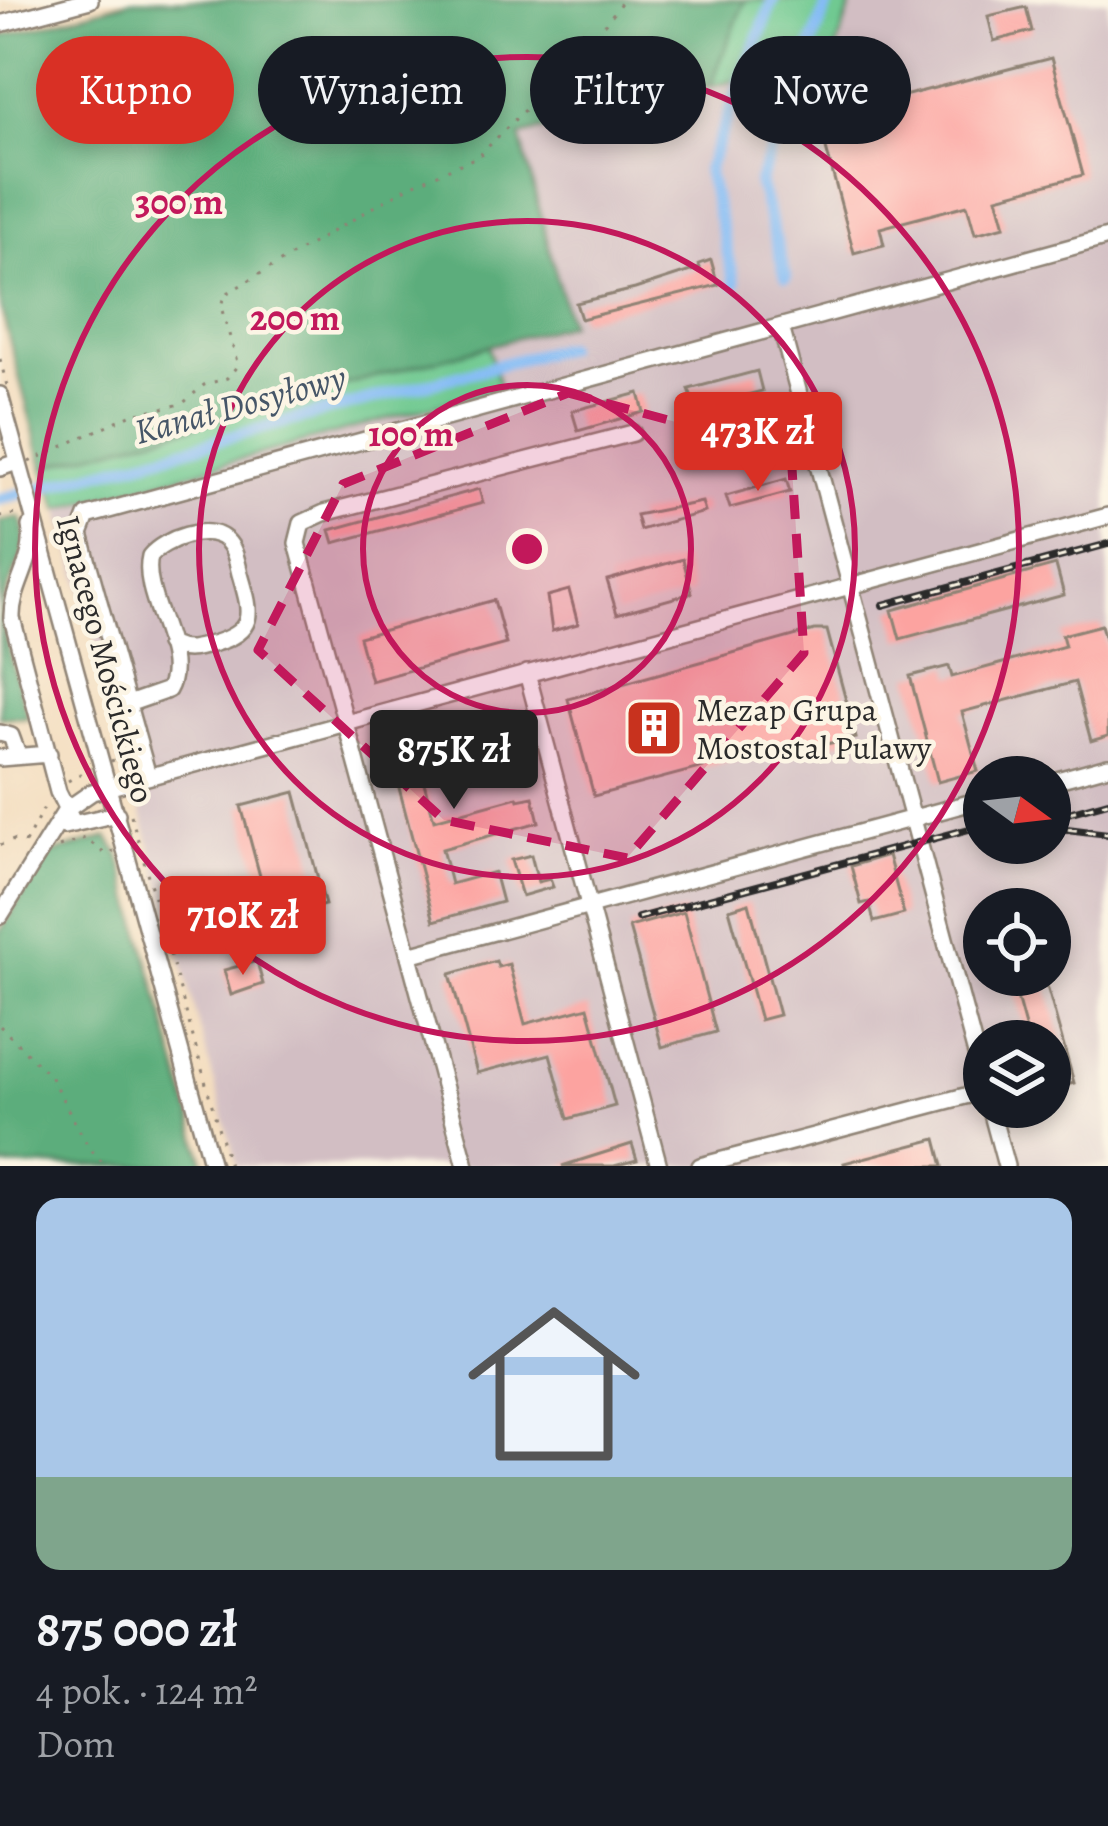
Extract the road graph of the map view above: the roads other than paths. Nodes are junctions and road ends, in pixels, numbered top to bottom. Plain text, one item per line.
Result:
1 (90, 0) edge
2 (0, 24) edge
3 (1108, 237) edge
4 (781, 327) junction
5 (0, 395) edge
6 (633, 433) dead end
7 (15, 465) edge
8 (29, 509) junction
9 (1108, 516) edge
10 (24, 571) junction
11 (51, 576) junction
12 (850, 586) junction
13 (168, 644) junction
14 (527, 673) junction
15 (128, 704) junction
16 (346, 722) junction
17 (0, 733) edge
18 (49, 754) junction
19 (9, 757) edge
20 (1108, 766) edge
21 (148, 776) junction
22 (1071, 776) edge
23 (108, 787) junction
24 (963, 805) edge
25 (123, 813) junction
26 (70, 817) junction
27 (913, 818) junction
28 (590, 907) junction
29 (0, 916) edge
30 (409, 955) junction
31 (966, 1020) edge
32 (963, 1094) edge
33 (996, 1128) edge
34 (212, 1166) edge
35 (466, 1166) edge
36 (658, 1166) edge
37 (700, 1166) edge
38 (1006, 1166) edge

1 - 2 street
3 - 4 street
4 - 12 street
4 - 15 street
5 - 7 street, Ignacego Mościckiego
6 - 16 street
7 - 8 street, Ignacego Mościckiego
8 - 10 street, Ignacego Mościckiego
8 - 11 street, Ignacego Mościckiego
9 - 12 street
10 - 11 street
10 - 18 street, Ignacego Mościckiego
11 - 23 street, Ignacego Mościckiego
12 - 14 street
12 - 27 street
13 - 13 street
13 - 15 street
14 - 16 street
14 - 28 street
15 - 21 street
16 - 21 street
16 - 30 street
17 - 19 street
18 - 19 street
18 - 26 street, Ignacego Mościckiego
20 - 22 street
21 - 23 street
23 - 25 street, Ignacego Mościckiego
23 - 26 street
24 - 27 street
25 - 26 street
25 - 34 street, Ignacego Mościckiego
26 - 29 street
27 - 28 street
27 - 31 street
28 - 30 street
28 - 36 street
30 - 35 street
32 - 37 street
33 - 38 street

